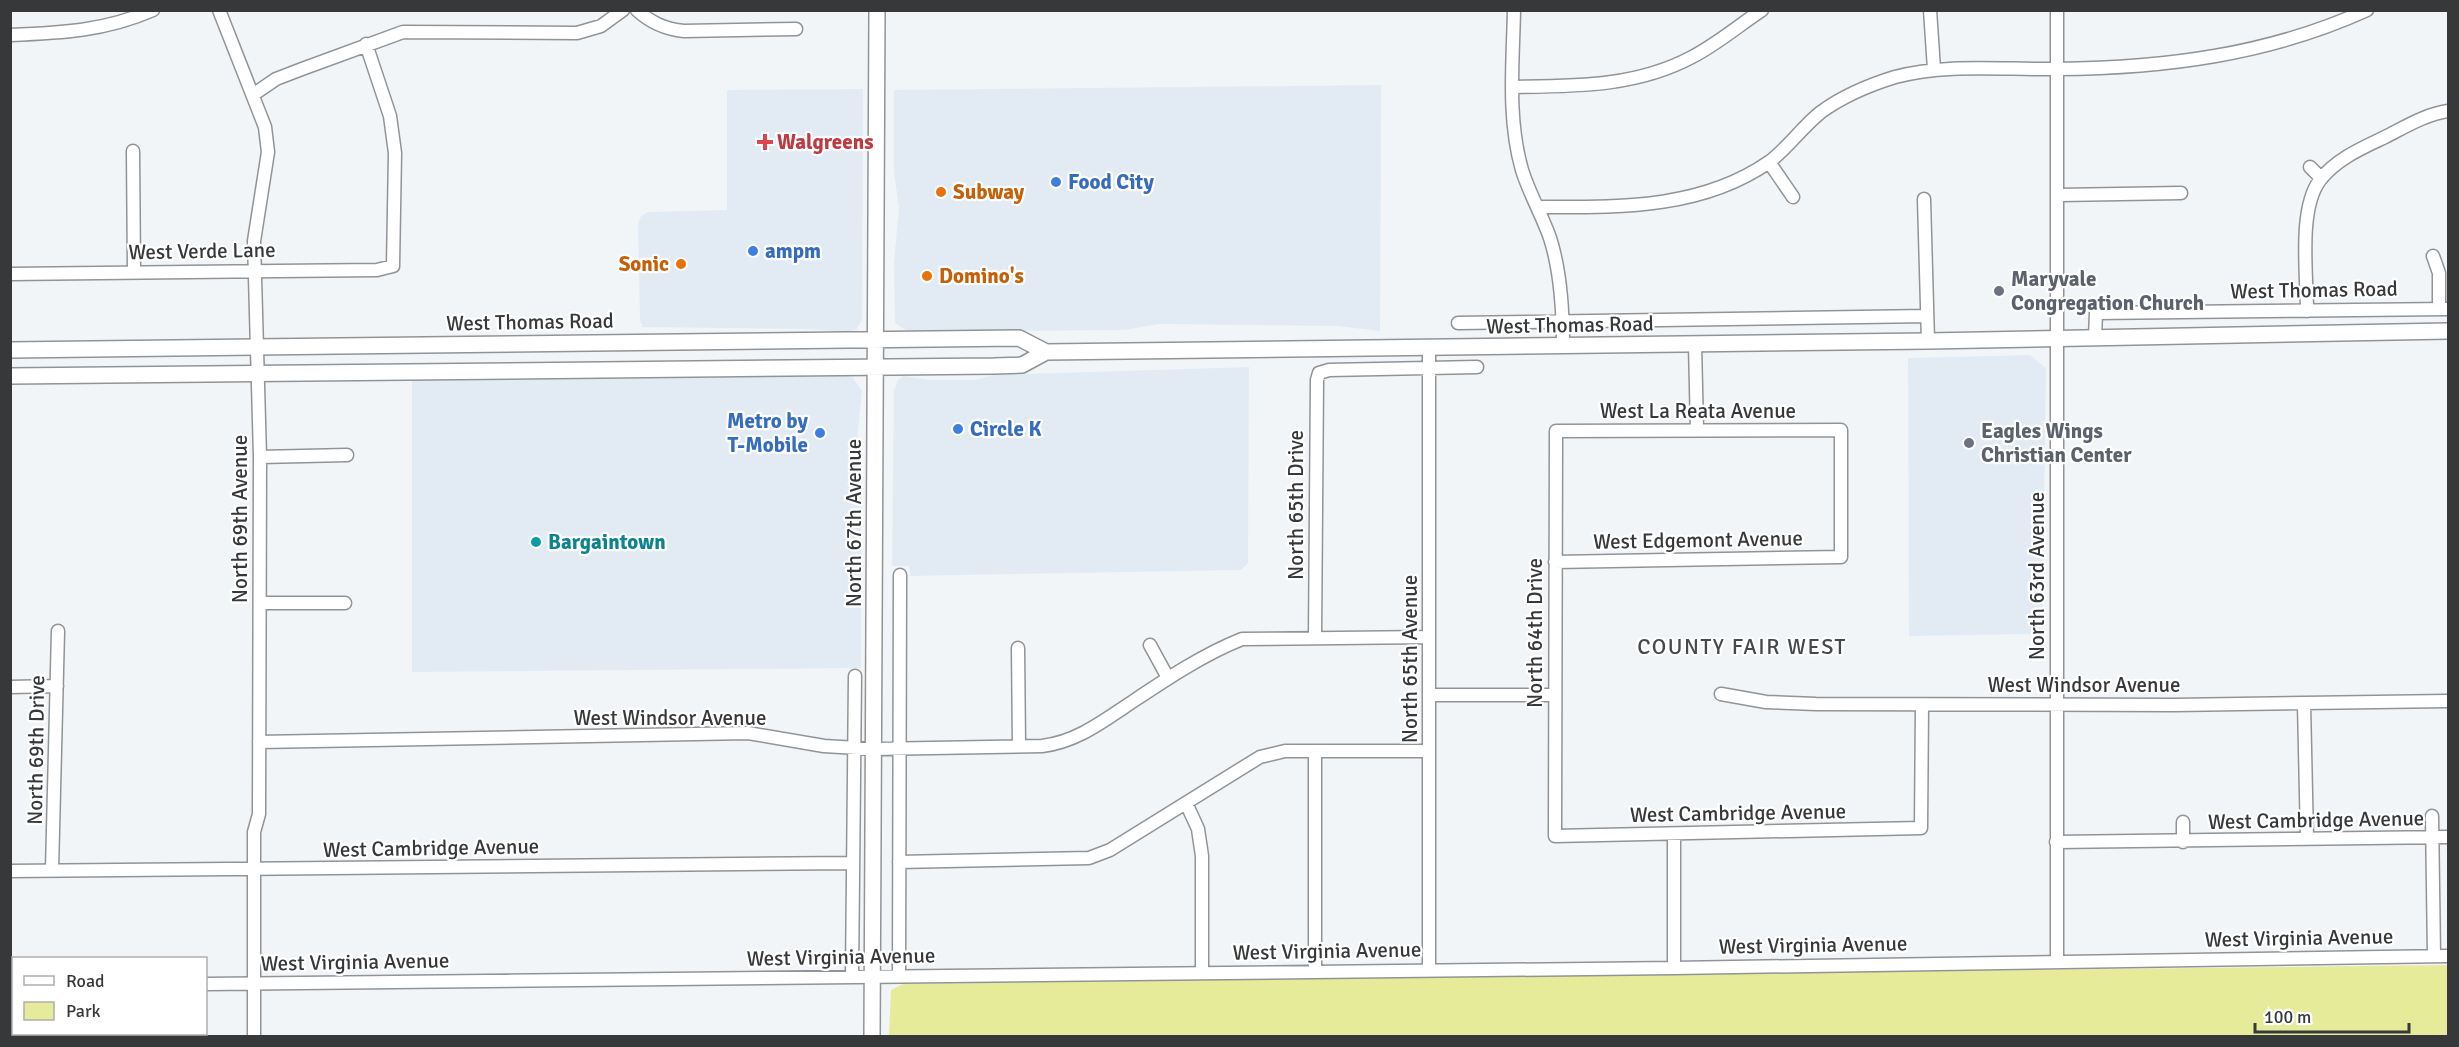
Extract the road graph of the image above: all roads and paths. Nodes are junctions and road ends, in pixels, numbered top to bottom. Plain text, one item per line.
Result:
1 (153, 10) edge
2 (219, 10) edge
3 (624, 10) edge
4 (637, 10) edge
5 (877, 10) edge
6 (1514, 10) edge
7 (1762, 10) edge
8 (1930, 10) edge
9 (2057, 10) edge
10 (2367, 10) edge
11 (796, 29) dead end
12 (10, 34) edge
13 (366, 44) junction
14 (1934, 69) junction
15 (2057, 69) junction
16 (1512, 87) junction
17 (254, 94) junction
18 (2448, 111) edge
19 (133, 151) dead end
20 (1769, 162) junction
21 (2310, 167) dead end
22 (2321, 178) junction
23 (2181, 193) dead end
24 (2059, 195) junction
25 (1793, 197) dead end
26 (1924, 199) dead end
27 (1537, 207) junction
28 (2433, 256) dead end
29 (255, 270) junction
30 (134, 271) junction
31 (10, 274) edge
32 (2444, 309) edge
33 (2307, 311) junction
34 (1927, 316) junction
35 (1563, 321) junction
36 (1458, 323) dead end
37 (2448, 331) edge
38 (2095, 338) junction
39 (2057, 339) junction
40 (876, 341) junction
41 (1928, 341) junction
42 (1695, 345) junction
43 (1563, 346) junction
44 (256, 347) junction
45 (180, 348) junction
46 (1429, 349) junction
47 (10, 350) edge
48 (1046, 352) junction
49 (1477, 367) dead end
50 (876, 368) junction
51 (1429, 368) junction
52 (1319, 373) joint
53 (180, 374) junction
54 (257, 374) junction
55 (10, 376) edge
56 (1556, 431) joint
57 (1696, 431) junction
58 (347, 455) dead end
59 (260, 457) junction
60 (1841, 557) joint
61 (1555, 562) junction
62 (900, 575) dead end
63 (260, 603) junction
64 (345, 603) dead end
65 (58, 631) dead end
66 (1315, 637) junction
67 (1429, 637) junction
68 (1150, 645) dead end
69 (1018, 648) dead end
70 (855, 676) dead end
71 (1168, 678) junction
72 (57, 686) junction
73 (10, 687) edge
74 (1721, 694) dead end
75 (1429, 695) junction
76 (1553, 695) junction
77 (2448, 701) edge
78 (2304, 704) junction
79 (1922, 705) junction
80 (2056, 705) junction
81 (259, 742) junction
82 (854, 747) junction
83 (1019, 747) junction
84 (900, 748) junction
85 (874, 749) junction
86 (1315, 751) junction
87 (1429, 751) junction
88 (1186, 805) junction
89 (2432, 816) dead end
90 (2183, 822) dead end
91 (1674, 834) junction
92 (1555, 836) joint
93 (2432, 837) junction
94 (2448, 837) edge
95 (2307, 839) junction
96 (2056, 842) junction
97 (2183, 842) junction
98 (899, 862) junction
99 (853, 863) junction
100 (255, 869) junction
101 (52, 870) junction
102 (10, 871) edge
103 (2434, 956) junction
104 (2448, 956) edge
105 (2057, 961) junction
106 (1674, 968) junction
107 (1429, 969) junction
108 (1315, 970) junction
109 (1202, 972) junction
110 (852, 976) junction
111 (873, 976) junction
112 (899, 976) junction
113 (253, 983) junction
114 (207, 984) edge
115 (254, 1036) edge
116 (872, 1036) edge

1 - 12 street
2 - 17 street, North 69th Avenue
3 - 13 street
4 - 11 street
5 - 40 main road, North 67th Avenue
6 - 16 street
7 - 16 street
8 - 14 street
9 - 15 street, North 63rd Avenue
10 - 15 street
13 - 17 street
13 - 29 street, West Verde Lane
14 - 15 street
14 - 20 street
15 - 24 street, North 63rd Avenue
16 - 27 street
17 - 29 street, North 69th Avenue
18 - 22 street
19 - 30 street
20 - 25 street
20 - 27 street
21 - 22 street
22 - 33 street
23 - 24 street
24 - 39 street, North 63rd Avenue
26 - 34 street
27 - 35 street
28 - 32 street
29 - 30 street, West Verde Lane
29 - 44 street, North 69th Avenue
30 - 31 street, West Verde Lane
32 - 33 street, West Thomas Road
33 - 38 street, West Thomas Road
34 - 35 street, West Thomas Road
34 - 41 street
35 - 36 street, West Thomas Road
35 - 43 street
37 - 38 main road, West Thomas Road
38 - 39 main road, West Thomas Road
39 - 41 main road, West Thomas Road
39 - 80 street, North 63rd Avenue
40 - 44 main road, West Thomas Road
40 - 48 main road, West Thomas Road
40 - 50 main road, North 67th Avenue
41 - 42 main road, West Thomas Road
42 - 43 main road, West Thomas Road
42 - 57 street
43 - 46 main road, West Thomas Road
44 - 45 main road, West Thomas Road
44 - 54 street, North 69th Avenue
45 - 47 main road, West Thomas Road
45 - 53 main road
46 - 48 main road, West Thomas Road
46 - 51 street, North 65th Avenue
48 - 50 main road, West Thomas Road
49 - 51 street, West Thomas Road
50 - 54 main road, West Thomas Road
50 - 85 main road, North 67th Avenue
51 - 52 street, West Thomas Road
51 - 67 street, North 65th Avenue
52 - 66 street, North 65th Drive
53 - 54 main road, West Thomas Road
53 - 55 main road, West Thomas Road
54 - 59 street, North 69th Avenue
56 - 57 street, West La Reata Avenue
56 - 61 street, North 64th Drive
57 - 60 street, West La Reata Avenue
58 - 59 street
59 - 63 street, North 69th Avenue
60 - 61 street, West Edgemont Avenue
61 - 76 street, North 64th Drive
62 - 84 street
63 - 64 street
63 - 81 street, North 69th Avenue
65 - 72 street, North 69th Drive
66 - 67 street, West Windsor Avenue
66 - 71 street, West Windsor Avenue
67 - 75 street, North 65th Avenue
68 - 71 street
69 - 83 street
70 - 82 street
71 - 83 street, West Windsor Avenue
72 - 73 street
72 - 101 street, North 69th Drive
74 - 79 street, West Windsor Avenue
75 - 76 street
75 - 87 street, North 65th Avenue
76 - 92 street, North 64th Drive
77 - 78 street, West Windsor Avenue
78 - 80 street, West Windsor Avenue
78 - 95 street
79 - 80 street, West Windsor Avenue
79 - 91 street, West Cambridge Avenue
80 - 96 street, North 63rd Avenue
81 - 82 street, West Windsor Avenue
81 - 100 street, North 69th Avenue
82 - 85 street, West Windsor Avenue
82 - 99 street
83 - 84 street, West Windsor Avenue
84 - 85 street, West Windsor Avenue
84 - 98 street
85 - 111 main road, North 67th Avenue
86 - 87 street
86 - 88 street
86 - 108 street
87 - 107 street, North 65th Avenue
88 - 98 street
88 - 109 street
89 - 93 street
90 - 97 street, West Cambridge Avenue
91 - 92 street, West Cambridge Avenue
91 - 106 street
93 - 94 street, West Cambridge Avenue
93 - 95 street, West Cambridge Avenue
93 - 103 street
95 - 97 street, West Cambridge Avenue
96 - 97 street, West Cambridge Avenue
96 - 105 street, North 63rd Avenue
98 - 112 street
99 - 100 street, West Cambridge Avenue
99 - 110 street
100 - 101 street, West Cambridge Avenue
100 - 113 street, North 69th Avenue
101 - 102 street, West Cambridge Avenue
103 - 104 street, West Virginia Avenue
103 - 105 street, West Virginia Avenue
105 - 106 street, West Virginia Avenue
106 - 107 street, West Virginia Avenue
107 - 108 street, West Virginia Avenue
108 - 109 street, West Virginia Avenue
109 - 112 street, West Virginia Avenue
110 - 111 street, West Virginia Avenue
110 - 113 street, West Virginia Avenue
111 - 112 street, West Virginia Avenue
111 - 116 main road, North 67th Avenue
113 - 114 street, West Virginia Avenue
113 - 115 street, North 69th Avenue

